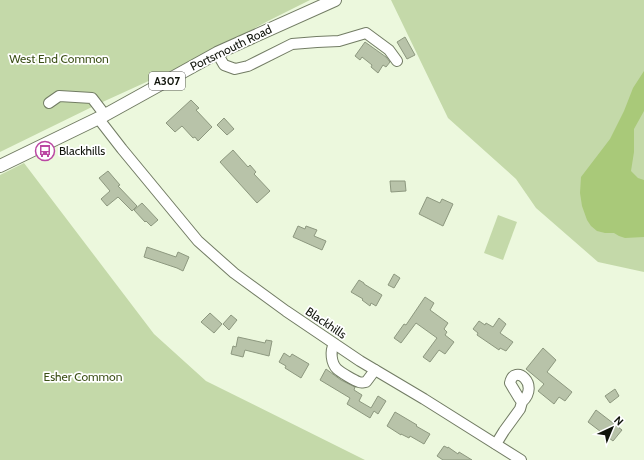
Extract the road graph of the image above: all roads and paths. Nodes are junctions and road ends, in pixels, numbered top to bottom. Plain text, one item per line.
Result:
1 (335, 0) edge
2 (217, 53) junction
3 (397, 61) dead end
4 (50, 103) dead end
5 (102, 116) junction
6 (0, 166) edge
7 (334, 344) junction
8 (375, 370) junction
9 (522, 402) dead end
10 (496, 444) junction
11 (521, 460) edge

1 - 2 main road, Portsmouth Road / A307
2 - 3 street
2 - 5 main road, Portsmouth Road / A307
4 - 5 street, Blackhills
5 - 6 main road, Portsmouth Road / A307
5 - 7 street, Blackhills
7 - 8 street, Blackhills
7 - 8 street
8 - 10 street, Blackhills
9 - 10 street
10 - 11 street, Blackhills

